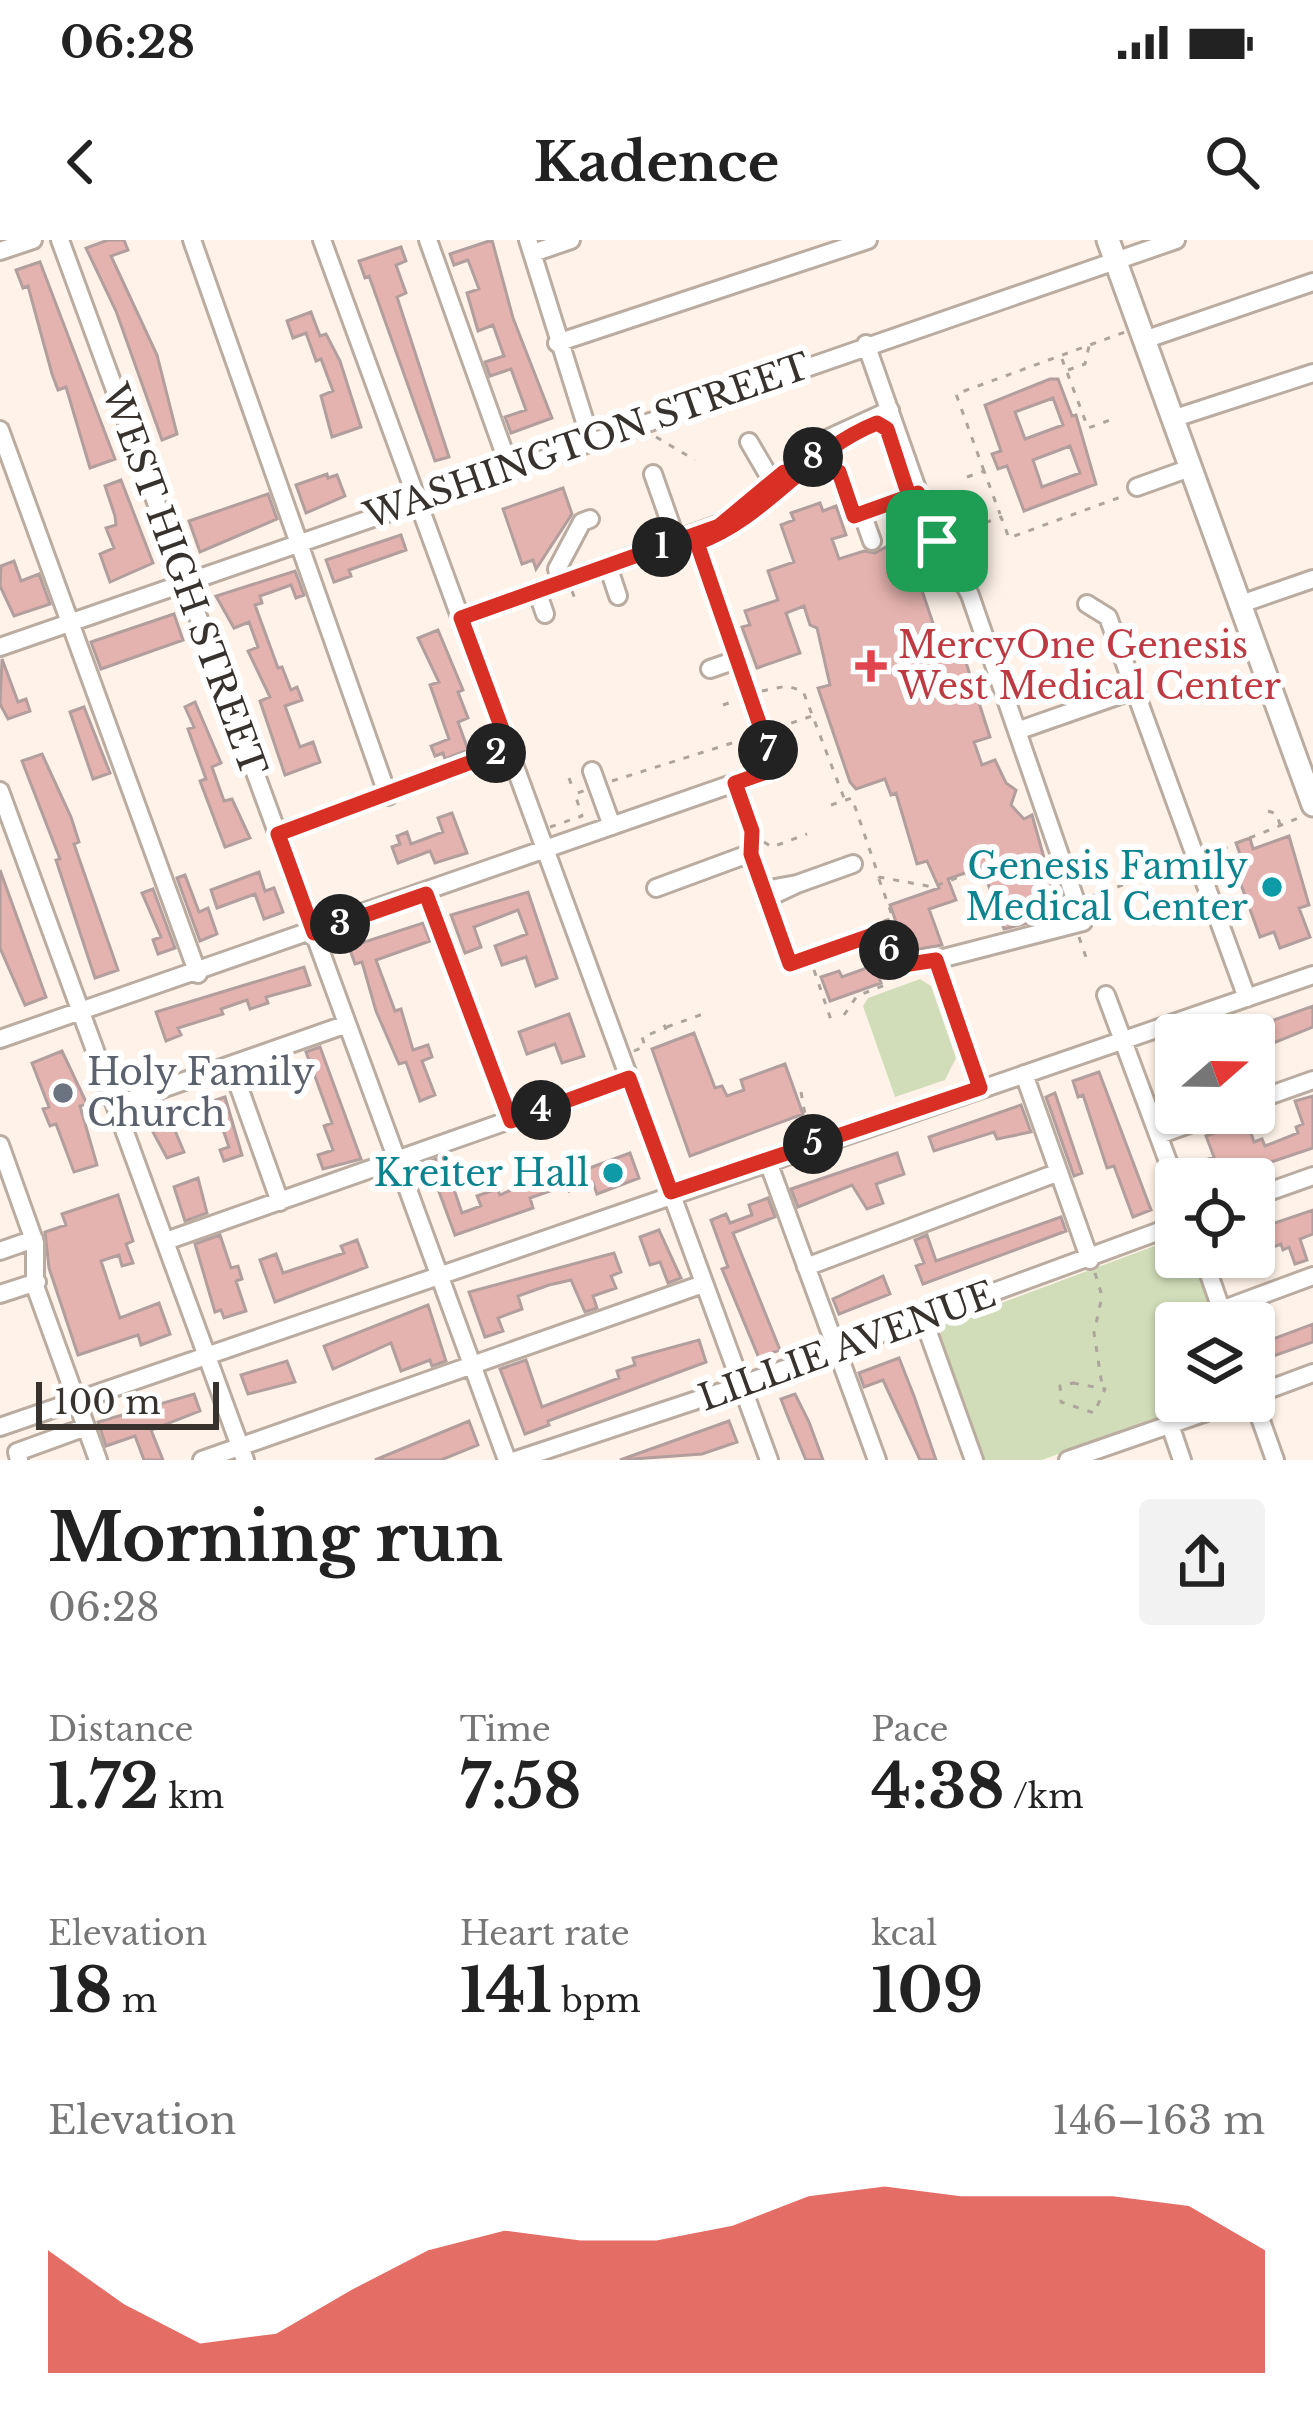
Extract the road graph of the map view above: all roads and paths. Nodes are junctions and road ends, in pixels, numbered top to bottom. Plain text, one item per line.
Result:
1 (33, 240) edge
2 (60, 240) edge
3 (192, 240) edge
4 (322, 240) edge
5 (428, 240) edge
6 (571, 240) edge
7 (868, 240) edge
8 (1176, 240) edge
9 (530, 247) edge
10 (1111, 250) edge
11 (0, 251) edge
12 (1313, 282) edge
13 (1135, 336) junction
14 (556, 344) junction
15 (866, 344) junction
16 (1090, 344) junction
17 (1061, 355) junction
18 (1066, 371) junction
19 (1313, 373) edge
20 (890, 410) junction
21 (1113, 418) dead end
22 (1172, 419) junction
23 (0, 430) edge
24 (650, 434) dead end
25 (591, 441) junction
26 (749, 442) dead end
27 (695, 460) dead end
28 (801, 468) dead end
29 (1190, 468) junction
30 (510, 469) junction
31 (984, 471) junction
32 (653, 474) dead end
33 (967, 477) dead end
34 (773, 483) junction
35 (1138, 489) joint
36 (918, 493) junction
37 (417, 501) junction
38 (862, 513) junction
39 (1001, 517) junction
40 (590, 519) dead end
41 (964, 530) dead end
42 (686, 539) junction
43 (299, 541) junction
44 (872, 541) dead end
45 (608, 566) junction
46 (558, 576) junction
47 (1313, 579) edge
48 (185, 581) junction
49 (537, 591) junction
50 (618, 596) dead end
51 (577, 604) dead end
52 (1087, 604) dead end
53 (1238, 605) junction
54 (545, 614) dead end
55 (461, 618) junction
56 (71, 622) junction
57 (0, 647) edge
58 (736, 660) junction
59 (710, 670) dead end
60 (1134, 690) junction
61 (748, 695) junction
62 (723, 705) dead end
63 (815, 715) junction
64 (1017, 731) junction
65 (763, 734) junction
66 (509, 748) junction
67 (569, 778) dead end
68 (595, 778) junction
69 (735, 783) junction
70 (0, 790) edge
71 (575, 794) junction
72 (388, 796) junction
73 (845, 800) junction
74 (831, 805) dead end
75 (1308, 811) edge
76 (1268, 812) dead end
77 (1280, 825) junction
78 (612, 826) junction
79 (549, 827) dead end
80 (278, 834) junction
81 (546, 849) junction
82 (751, 854) junction
83 (1196, 860) junction
84 (853, 864) dead end
85 (974, 886) dead end
86 (656, 888) dead end
87 (426, 894) junction
88 (766, 894) junction
89 (1076, 902) junction
90 (883, 922) dead end
91 (1075, 925) junction
92 (314, 933) junction
93 (893, 956) junction
94 (936, 960) junction
95 (1088, 962) dead end
96 (197, 974) junction
97 (1313, 975) edge
98 (1106, 995) dead end
99 (1247, 998) junction
100 (82, 1013) junction
101 (703, 1014) dead end
102 (844, 1015) dead end
103 (658, 1018) dead end
104 (347, 1024) junction
105 (666, 1028) junction
106 (0, 1039) edge
107 (1126, 1040) junction
108 (632, 1051) dead end
109 (231, 1065) junction
110 (1024, 1073) junction
111 (629, 1078) junction
112 (1313, 1080) edge
113 (980, 1088) junction
114 (801, 1092) dead end
115 (1275, 1094) edge
116 (116, 1105) junction
117 (511, 1121) junction
118 (809, 1132) dead end
119 (1159, 1135) joint
120 (0, 1145) edge
121 (1167, 1158) edge
122 (767, 1159) junction
123 (397, 1161) junction
124 (4, 1167) edge
125 (1059, 1172) junction
126 (1313, 1176) edge
127 (1275, 1190) edge
128 (671, 1192) junction
129 (280, 1202) junction
130 (1155, 1234) edge
131 (34, 1239) junction
132 (166, 1241) junction
133 (1, 1248) edge
134 (1090, 1260) junction
135 (806, 1268) junction
136 (439, 1275) junction
137 (1313, 1276) edge
138 (37, 1282) junction
139 (703, 1284) junction
140 (0, 1294) edge
141 (1255, 1302) edge
142 (923, 1318) junction
143 (836, 1350) junction
144 (207, 1355) junction
145 (473, 1367) junction
146 (1313, 1373) edge
147 (740, 1384) junction
148 (1102, 1385) junction
149 (1275, 1389) edge
150 (76, 1400) junction
151 (1178, 1422) edge
152 (1262, 1422) edge
153 (1170, 1425) junction
154 (0, 1426) edge
155 (86, 1427) junction
156 (243, 1453) edge
157 (20, 1460) edge
158 (98, 1460) edge
159 (202, 1460) edge
160 (512, 1460) edge
161 (769, 1460) edge
162 (877, 1460) edge
163 (974, 1460) edge
164 (1068, 1460) edge
165 (1182, 1460) edge
166 (1275, 1460) edge

1 - 11 street
2 - 48 street, WEST HIGH STREET
3 - 43 street
4 - 37 street
5 - 30 street
6 - 9 street
7 - 14 street
8 - 10 street, WASHINGTON STREET
9 - 14 street
10 - 13 main road
10 - 15 street, WASHINGTON STREET
12 - 13 street
13 - 16 path
13 - 22 main road
14 - 25 street
15 - 20 street
15 - 25 street, WASHINGTON STREET
16 - 17 path
16 - 18 path
17 - 18 path
17 - 31 path
18 - 21 path
19 - 22 street
20 - 34 street
20 - 36 street
22 - 29 main road
23 - 56 street
24 - 27 path
25 - 30 street, WASHINGTON STREET
26 - 34 street
28 - 38 path
29 - 35 street
29 - 53 main road
30 - 37 street, WASHINGTON STREET
31 - 33 path
31 - 39 path
32 - 42 street
34 - 42 street
35 - 39 path
36 - 38 street
36 - 64 street
37 - 43 street, WASHINGTON STREET
37 - 55 street
38 - 44 street
39 - 41 path
40 - 46 street
42 - 45 street
42 - 58 street
43 - 48 street, WASHINGTON STREET
43 - 72 street
45 - 46 street
45 - 50 street
46 - 49 street
46 - 51 path
47 - 53 street
48 - 56 street, WASHINGTON STREET
48 - 80 street, WEST HIGH STREET
49 - 54 street
49 - 55 street
52 - 60 street
53 - 75 main road
55 - 66 street
56 - 57 street, WASHINGTON STREET
56 - 96 street
58 - 59 street
58 - 61 street
60 - 64 street
60 - 83 street
61 - 62 path
61 - 63 path
61 - 65 street
63 - 65 path
63 - 73 path
64 - 89 street
65 - 68 path
65 - 69 street
66 - 72 street
66 - 81 street
67 - 71 path
68 - 71 path
68 - 78 street
69 - 78 street
69 - 82 street
70 - 100 street
71 - 79 path
72 - 80 street
73 - 74 path
73 - 85 path
75 - 77 path
76 - 77 path
77 - 83 path
78 - 81 street
80 - 92 street, WEST HIGH STREET
81 - 87 street
81 - 111 street
82 - 86 street
82 - 88 street
83 - 89 path
83 - 99 street
84 - 88 street
87 - 92 street
87 - 117 street
88 - 93 street
89 - 91 street
90 - 93 path
91 - 94 street
91 - 95 path
92 - 96 street
92 - 104 street, WEST HIGH STREET
93 - 94 street
93 - 102 path
94 - 113 street
96 - 100 street
97 - 99 street
98 - 107 street
99 - 107 street
100 - 106 street
100 - 116 street
101 - 105 path
103 - 105 path
104 - 109 street
104 - 123 street, WEST HIGH STREET
105 - 108 path
107 - 110 street
107 - 119 street
109 - 116 street
109 - 129 street
110 - 113 street
110 - 125 street
111 - 117 street
111 - 128 street
112 - 115 street
113 - 122 street
114 - 118 path
116 - 132 street
117 - 123 street
119 - 121 street
120 - 124 street
122 - 128 street
122 - 135 street
123 - 129 street
123 - 136 street, WEST HIGH STREET
124 - 131 street
125 - 134 street
125 - 135 street
126 - 127 street
128 - 136 street
128 - 139 street
129 - 132 street
130 - 134 street, LILLIE AVENUE
131 - 133 street
131 - 138 street
132 - 144 street
134 - 142 street, LILLIE AVENUE
134 - 148 path
135 - 143 street
136 - 144 street
136 - 145 street, WEST HIGH STREET
137 - 141 street
138 - 140 street
138 - 150 street
139 - 145 street
139 - 147 street
142 - 143 street, LILLIE AVENUE
142 - 163 street
143 - 147 street, LILLIE AVENUE
143 - 162 street
144 - 150 street
144 - 156 street
145 - 156 street
145 - 160 street, WEST HIGH STREET
146 - 149 street
147 - 160 street, LILLIE AVENUE
147 - 161 street
148 - 148 path
150 - 154 street
150 - 155 street
151 - 153 street
152 - 166 street
153 - 164 street
153 - 165 street
155 - 157 street
155 - 158 street
156 - 159 street

